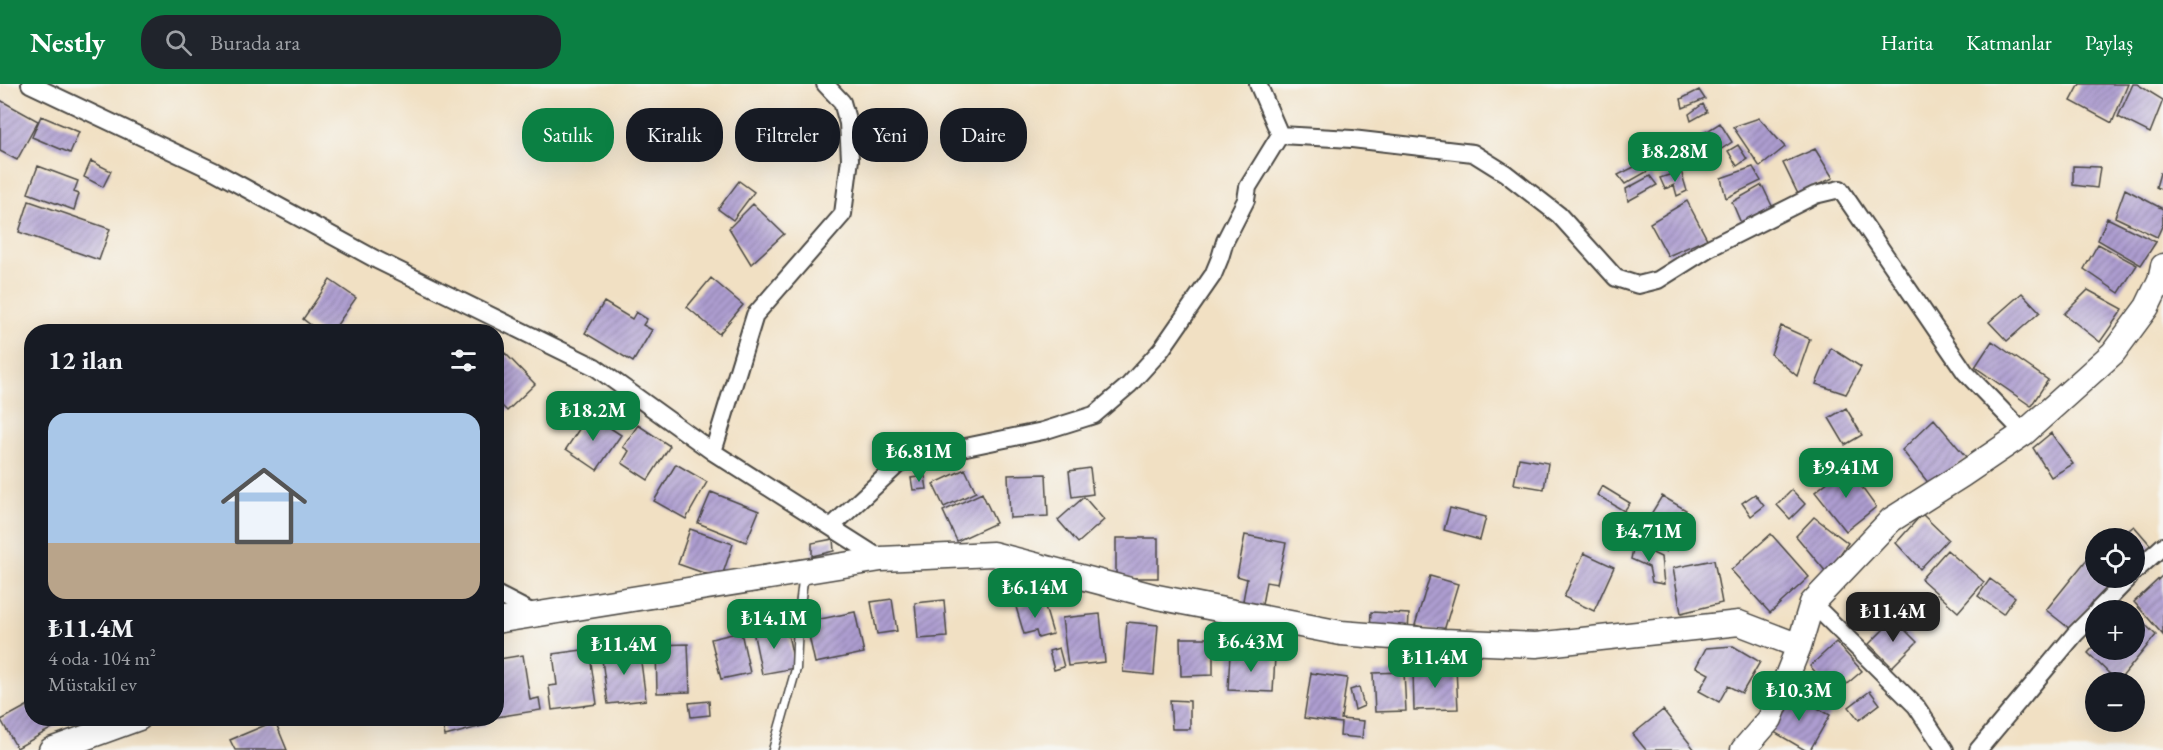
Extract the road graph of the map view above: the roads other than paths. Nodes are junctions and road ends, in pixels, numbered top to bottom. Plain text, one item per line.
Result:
1 (30, 84) edge
2 (825, 84) edge
3 (1258, 84) edge
4 (1280, 135) junction
5 (2162, 276) edge
6 (2024, 433) junction
7 (713, 452) junction
8 (831, 527) junction
9 (2163, 546) edge
10 (881, 560) junction
11 (2145, 562) edge
12 (804, 572) junction
13 (2120, 588) edge
14 (504, 598) edge
15 (2108, 600) edge
16 (1812, 603) junction
17 (533, 614) junction
18 (504, 619) edge
19 (2085, 624) edge
20 (1799, 646) junction
21 (117, 726) edge
22 (51, 750) edge
23 (773, 750) edge
24 (1743, 750) edge
25 (1945, 750) edge
26 (1978, 750) edge

1 - 7 street
2 - 7 street
3 - 4 street
4 - 6 street
4 - 8 street
5 - 6 street
6 - 16 street
7 - 8 street
8 - 10 street
9 - 11 street
10 - 12 street
10 - 20 street
12 - 17 street
12 - 23 lane
13 - 15 street
14 - 17 street
16 - 20 street
16 - 25 street
17 - 18 street
19 - 26 street
20 - 24 street
21 - 22 street

